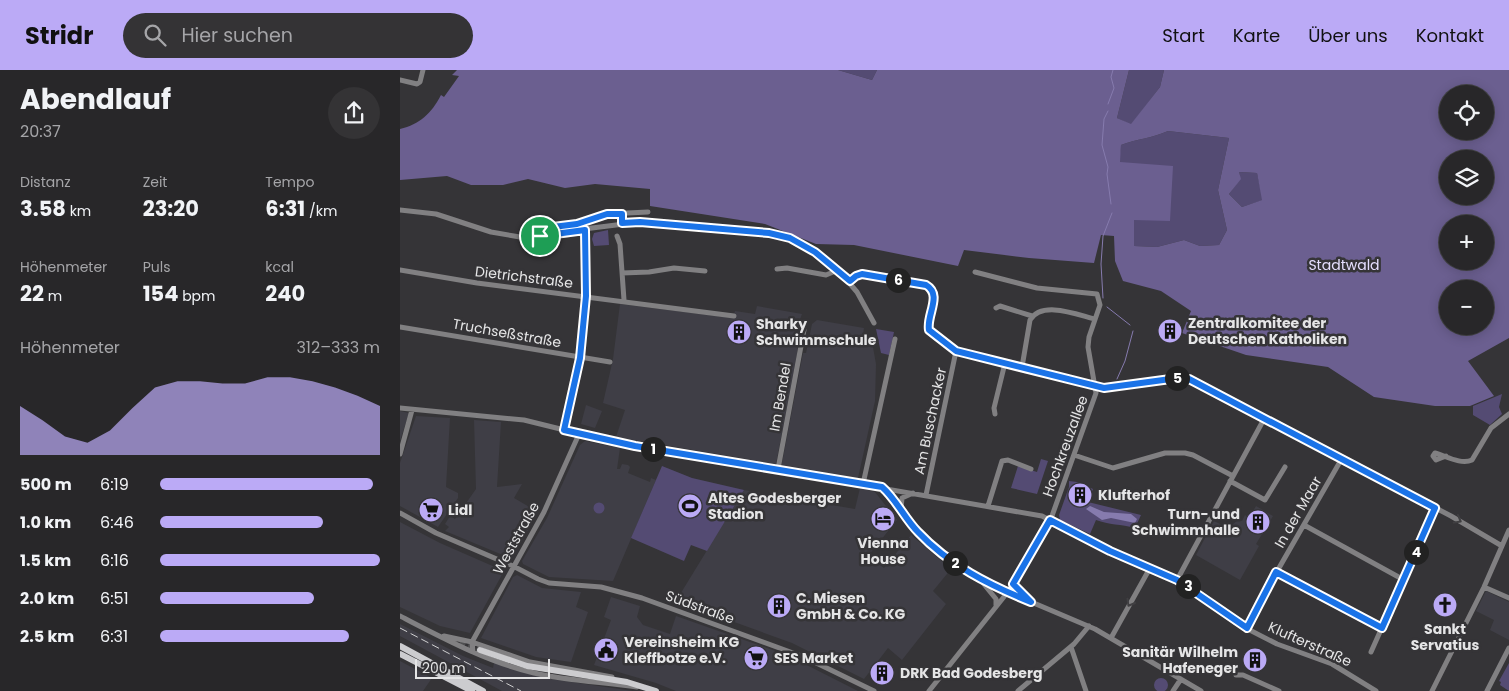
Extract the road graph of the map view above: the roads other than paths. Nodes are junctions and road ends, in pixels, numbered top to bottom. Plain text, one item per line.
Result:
1 (423, 70) edge
2 (400, 80) edge
3 (400, 210) edge
4 (648, 212) dead end
5 (622, 214) junction
6 (622, 223) junction
7 (585, 230) junction
8 (540, 236) junction
9 (617, 236) dead end
10 (400, 270) edge
11 (777, 270) dead end
12 (838, 270) junction
13 (705, 271) dead end
14 (975, 272) dead end
15 (622, 273) junction
16 (850, 281) junction
17 (586, 296) junction
18 (624, 300) junction
19 (996, 308) dead end
20 (734, 316) dead end
21 (1032, 316) junction
22 (1095, 319) junction
23 (874, 323) dead end
24 (400, 327) edge
25 (804, 330) dead end
26 (894, 340) dead end
27 (956, 351) junction
28 (580, 358) junction
29 (610, 362) dead end
30 (1005, 363) junction
31 (1022, 367) junction
32 (1096, 386) junction
33 (400, 408) edge
34 (412, 410) junction
35 (995, 414) dead end
36 (1509, 414) edge
37 (1264, 420) junction
38 (564, 430) junction
39 (579, 434) junction
40 (400, 454) edge
41 (1074, 455) junction
42 (1446, 456) dead end
43 (1341, 460) junction
44 (1285, 467) dead end
45 (778, 469) junction
46 (1031, 469) dead end
47 (1232, 479) junction
48 (863, 484) junction
49 (882, 487) junction
50 (916, 493) junction
51 (926, 495) junction
52 (988, 506) junction
53 (1435, 508) junction
54 (901, 512) junction
55 (400, 513) edge
56 (1050, 520) junction
57 (1304, 525) junction
58 (1509, 530) edge
59 (1502, 546) junction
60 (513, 566) junction
61 (1150, 568) junction
62 (1276, 572) junction
63 (1177, 580) junction
64 (1404, 580) junction
65 (982, 581) junction
66 (1013, 584) junction
67 (1484, 587) junction
68 (1007, 593) junction
69 (1509, 598) edge
70 (1031, 602) junction
71 (995, 608) junction
72 (400, 616) edge
73 (1089, 626) junction
74 (1247, 628) junction
75 (1382, 628) junction
76 (431, 632) junction
77 (1111, 638) junction
78 (451, 642) junction
79 (472, 642) junction
80 (400, 646) edge
81 (1071, 647) junction
82 (1509, 648) edge
83 (477, 651) junction
84 (1371, 652) dead end
85 (400, 654) edge
86 (1236, 675) dead end
87 (1181, 680) junction
88 (627, 682) junction
89 (459, 688) edge
90 (472, 691) edge
91 (483, 691) edge
92 (655, 691) edge
93 (874, 691) edge
94 (929, 691) edge
95 (1018, 691) edge
96 (1086, 691) edge
97 (1173, 691) edge
98 (1201, 691) edge
99 (1279, 691) edge
100 (1376, 691) edge
101 (1432, 691) edge
102 (1487, 691) edge

1 - 2 street
3 - 8 street
4 - 5 street
5 - 6 street
5 - 8 street
6 - 7 street
6 - 12 street
7 - 8 street
7 - 17 street
9 - 15 street
10 - 17 street, Dietrichstraße
11 - 12 street
12 - 16 street
13 - 15 street
14 - 22 street, Hochkreuzallee
15 - 18 street
16 - 23 street
16 - 27 street
17 - 18 street, Dietrichstraße
17 - 28 street
18 - 20 street, Dietrichstraße
19 - 21 street
21 - 22 street
21 - 31 street
22 - 32 street, Hochkreuzallee
24 - 28 street, Truchseßstraße
25 - 45 street, Im Bendel
26 - 48 street
27 - 30 street
27 - 51 street, Am Buschacker
28 - 29 street, Truchseßstraße
28 - 38 street
30 - 31 street
30 - 35 street
31 - 32 street
32 - 37 street
32 - 41 street, Hochkreuzallee
33 - 34 street, Klufterstraße
34 - 38 street, Klufterstraße
34 - 40 street
36 - 42 street
37 - 43 street
37 - 47 street
38 - 39 street, Klufterstraße
39 - 45 street, Klufterstraße
39 - 60 street, Weststraße
41 - 47 street
41 - 56 street, Hochkreuzallee
43 - 53 street
43 - 57 street, In der Maar
44 - 47 street
45 - 48 street, Klufterstraße
46 - 52 street
47 - 63 street
48 - 49 street, Klufterstraße
49 - 50 street, Klufterstraße
49 - 54 street
50 - 51 street, Klufterstraße
50 - 54 street
51 - 52 street, Klufterstraße
52 - 56 street, Klufterstraße
53 -> 59 street
53 - 64 street
54 - 65 street
55 - 60 street, Südstraße
56 - 61 street, Klufterstraße
56 - 66 street, Hochkreuzallee
57 - 62 street, In der Maar
57 - 64 street
58 - 59 street
59 - 67 street
60 - 79 street, Weststraße
60 - 93 street, Südstraße
61 - 63 street, Klufterstraße
61 -> 77 street
62 - 74 street, In der Maar
62 - 75 street
63 - 74 street, Klufterstraße
64 - 75 street
65 - 68 street
65 - 71 street
66 - 68 street, Hochkreuzallee
66 - 70 street
67 - 69 street
67 - 101 street
68 - 70 street
68 - 71 street, Hochkreuzallee
70 - 73 street
71 - 94 street, Hochkreuzallee
72 - 76 street
73 - 77 street
73 - 81 street
74 - 100 street, Klufterstraße
75 - 84 street
76 - 78 street
76 - 79 street
77 - 87 street
78 - 79 street
78 - 83 street
79 - 83 street
79 - 88 street
80 - 91 main road
81 - 95 street
81 - 96 street
82 - 102 street
83 - 88 main road
83 - 92 street
85 - 89 main road
86 - 99 street
87 - 97 street
87 - 98 street
88 - 92 main road
89 - 90 main road

